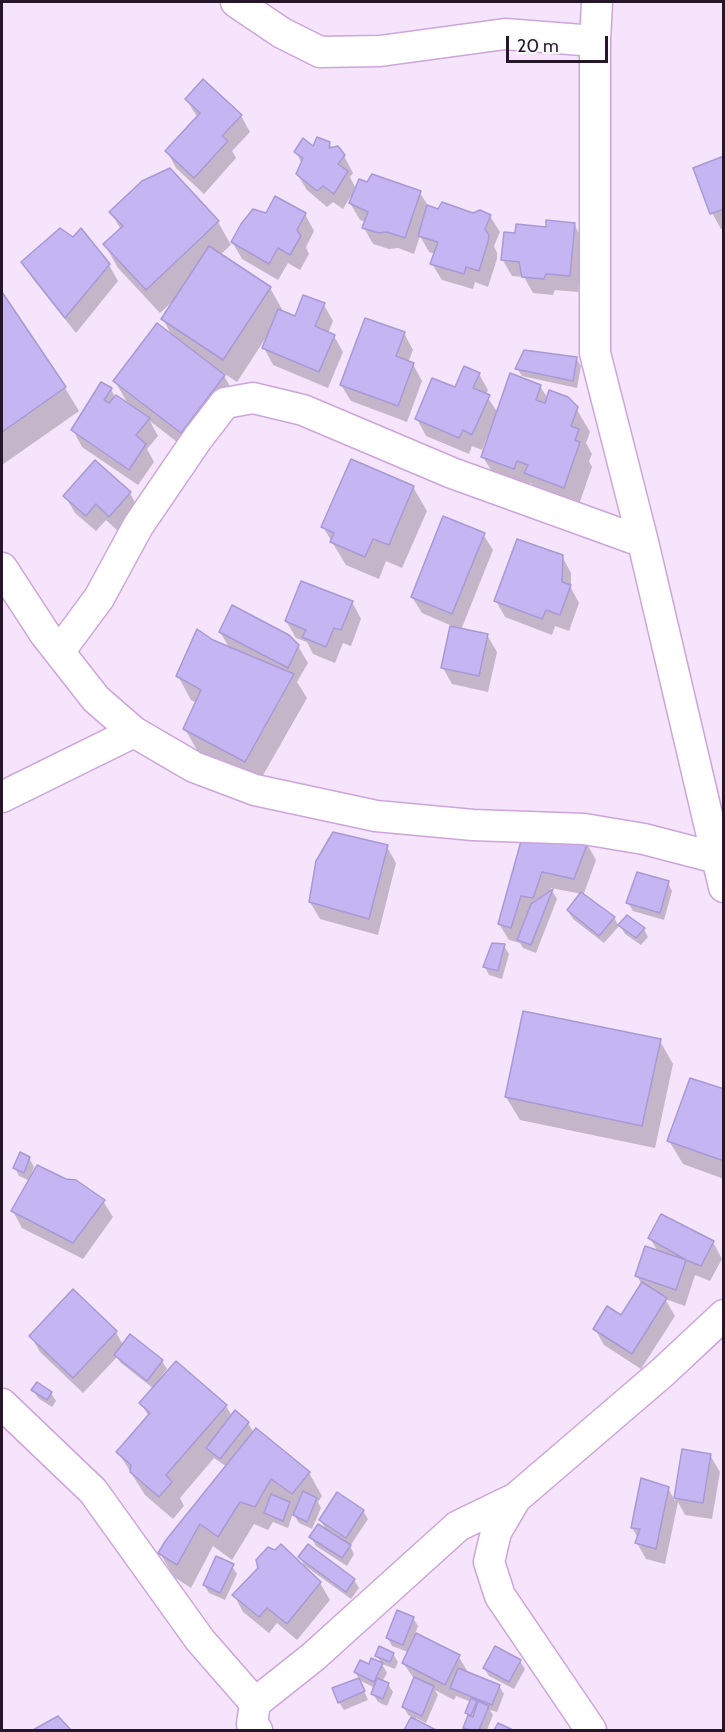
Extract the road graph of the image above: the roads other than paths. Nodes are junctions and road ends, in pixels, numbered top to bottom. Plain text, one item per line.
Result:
1 (237, 2) edge
2 (597, 2) edge
3 (595, 41) junction
4 (644, 542) junction
5 (2, 568) edge
6 (59, 652) junction
7 (134, 732) junction
8 (2, 797) edge
9 (717, 858) junction
10 (723, 887) edge
11 (723, 1315) edge
12 (2, 1404) edge
13 (516, 1498) junction
14 (256, 1717) edge
15 (591, 1731) edge

1 - 3 street
2 - 3 street
3 - 4 street
4 - 6 street
4 - 9 street
5 - 6 street
6 - 7 street
7 - 8 street
7 - 9 street
9 - 10 street
11 - 13 street
12 - 14 street
13 - 14 street
13 - 15 street

